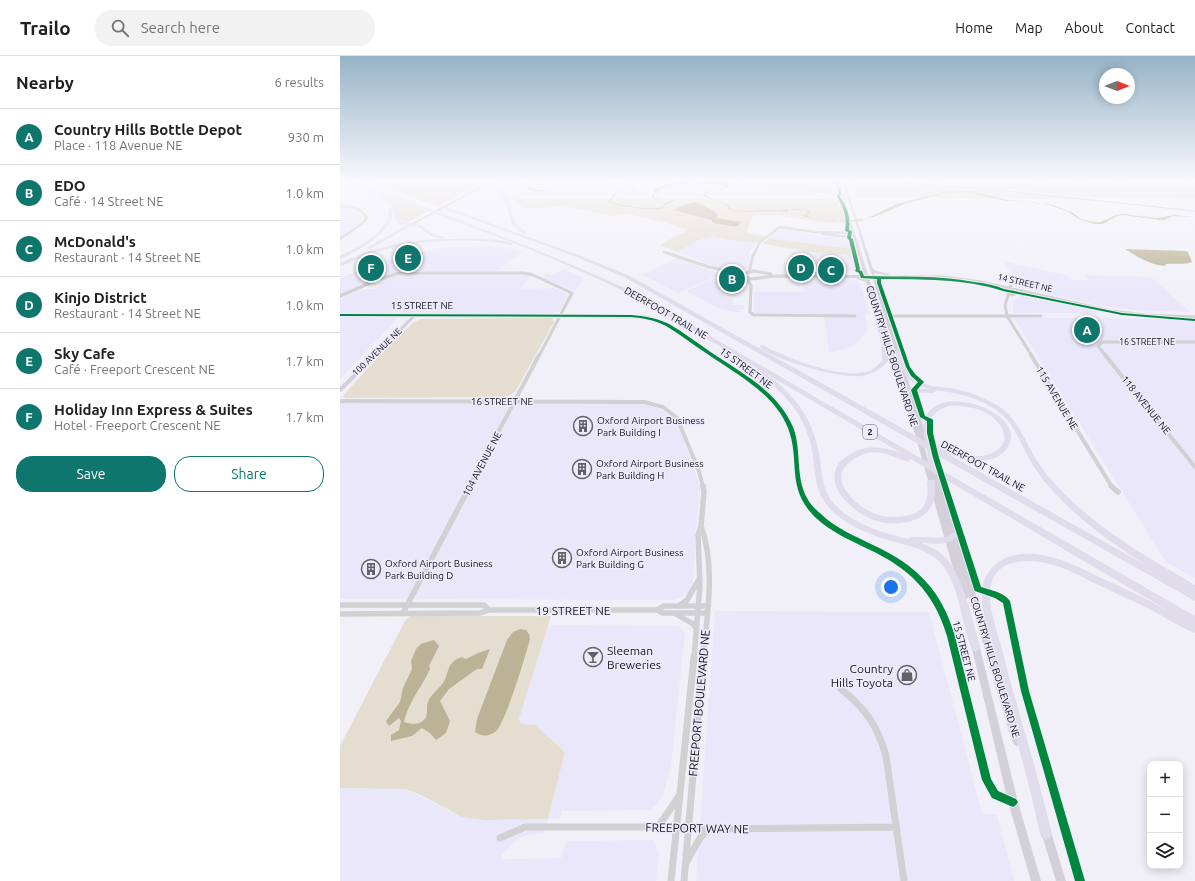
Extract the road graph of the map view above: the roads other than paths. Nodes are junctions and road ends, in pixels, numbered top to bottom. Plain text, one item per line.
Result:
1 (367, 218) edge
2 (391, 218) edge
3 (397, 218) edge
4 (419, 218) edge
5 (424, 218) edge
6 (449, 218) edge
7 (473, 218) edge
8 (511, 218) edge
9 (849, 218) edge
10 (855, 218) edge
11 (850, 223) junction
12 (407, 224) junction
13 (412, 224) junction
14 (797, 230) junction
15 (842, 233) junction
16 (849, 233) joint
17 (823, 234) junction
18 (854, 234) junction
19 (860, 234) junction
20 (340, 239) edge
21 (501, 242) junction
22 (857, 244) junction
23 (864, 250) junction
24 (858, 251) junction
25 (664, 252) dead end
26 (575, 255) junction
27 (340, 259) edge
28 (862, 263) junction
29 (340, 265) edge
30 (571, 265) junction
31 (752, 265) junction
32 (732, 272) junction
33 (748, 272) junction
34 (758, 273) junction
35 (796, 274) junction
36 (869, 274) junction
37 (888, 274) joint
38 (851, 275) junction
39 (789, 276) junction
40 (882, 276) junction
41 (745, 277) junction
42 (756, 278) junction
43 (868, 281) junction
44 (992, 284) junction
45 (750, 285) junction
46 (876, 286) junction
47 (1010, 288) junction
48 (1015, 289) junction
49 (1023, 292) junction
50 (1009, 294) junction
51 (340, 296) edge
52 (880, 299) junction
53 (682, 307) junction
54 (340, 315) edge
55 (415, 315) junction
56 (561, 315) junction
57 (854, 316) dead end
58 (894, 316) dead end
59 (1007, 316) junction
60 (1041, 316) dead end
61 (1195, 317) edge
62 (879, 318) junction
63 (694, 329) junction
64 (1195, 342) edge
65 (1100, 343) joint
66 (897, 350) junction
67 (826, 388) junction
68 (340, 390) edge
69 (907, 391) junction
70 (962, 393) junction
71 (340, 401) edge
72 (516, 401) junction
73 (662, 407) joint
74 (926, 436) junction
75 (933, 466) joint
76 (1195, 466) edge
77 (933, 482) junction
78 (821, 487) junction
79 (1118, 492) dead end
80 (701, 526) junction
81 (1047, 536) junction
82 (951, 537) junction
83 (700, 578) junction
84 (1195, 590) edge
85 (1195, 597) edge
86 (408, 604) junction
87 (340, 605) edge
88 (679, 606) junction
89 (698, 606) junction
90 (707, 606) junction
91 (490, 610) junction
92 (657, 610) junction
93 (403, 613) junction
94 (674, 613) junction
95 (698, 613) junction
96 (707, 613) junction
97 (340, 614) edge
98 (1195, 621) edge
99 (697, 629) junction
100 (1195, 629) edge
101 (975, 647) junction
102 (841, 689) dead end
103 (680, 795) junction
104 (1013, 802) junction
105 (658, 827) junction
106 (896, 827) junction
107 (677, 828) junction
108 (688, 828) junction
109 (708, 829) junction
110 (1046, 834) junction
111 (500, 838) dead end
112 (685, 864) junction
113 (671, 881) edge
114 (684, 881) edge
115 (904, 881) edge
116 (1036, 881) edge
117 (1061, 881) edge

1 - 20 street
2 - 27 highway
3 - 12 highway
4 - 12 main road
5 - 13 main road
6 - 30 highway, DEERFOOT TRAIL NE / 2
7 - 26 highway, DEERFOOT TRAIL NE / 2
8 - 26 highway
9 - 11 main road, COUNTRY HILLS BOULEVARD NE
10 - 19 main road, COUNTRY HILLS BOULEVARD NE
11 - 15 main road
11 - 18 main road, COUNTRY HILLS BOULEVARD NE
12 - 13 highway
12 - 27 highway
13 - 21 highway
13 - 29 highway
14 - 15 street
14 - 17 street
14 - 31 street
15 - 16 street
16 - 18 main road
17 - 18 street
17 - 22 main road
18 - 19 street
18 - 22 main road, COUNTRY HILLS BOULEVARD NE
18 - 23 main road
19 - 23 main road, COUNTRY HILLS BOULEVARD NE
21 - 29 highway
21 - 30 highway
22 - 24 main road, COUNTRY HILLS BOULEVARD NE
23 - 36 main road, COUNTRY HILLS BOULEVARD NE
24 - 28 main road, COUNTRY HILLS BOULEVARD NE
24 - 36 main road
25 - 32 street
26 - 53 highway, DEERFOOT TRAIL NE / 2
28 - 36 main road, COUNTRY HILLS BOULEVARD NE
28 - 38 main road
30 - 63 highway, DEERFOOT TRAIL NE / 2
31 - 33 street
31 - 34 street
32 - 33 street
32 - 41 street
33 - 34 street, 14 STREET NE
33 - 41 street
34 - 35 street, 14 STREET NE
34 - 42 street
35 - 38 street, 14 STREET NE
35 - 39 street
36 - 37 main road
36 - 38 street, 14 STREET NE
36 - 40 street, 14 STREET NE
36 - 43 main road, COUNTRY HILLS BOULEVARD NE
36 - 46 main road, COUNTRY HILLS BOULEVARD NE
36 - 52 main road
37 - 47 street, 14 STREET NE
38 - 39 street, 14 STREET NE
38 - 43 main road
39 - 42 street, 14 STREET NE
40 - 44 street, 14 STREET NE
40 - 46 main road
41 - 42 street, 14 STREET NE
41 - 45 street
42 - 45 street
43 - 62 main road, COUNTRY HILLS BOULEVARD NE
44 - 47 street, 14 STREET NE
44 - 50 street
45 - 57 street
46 - 52 main road, COUNTRY HILLS BOULEVARD NE
47 - 48 street, 14 STREET NE
47 - 50 street
48 - 49 street, 14 STREET NE
48 - 50 street
48 - 61 street, 14 STREET NE
49 - 50 street
49 - 61 street, 14 STREET NE
50 - 59 street
51 - 56 street, 104 AVENUE NE
52 - 66 main road, COUNTRY HILLS BOULEVARD NE
53 - 62 highway
53 - 67 highway, DEERFOOT TRAIL NE / 2
54 - 55 street, 15 STREET NE
55 - 56 street, 15 STREET NE
55 - 68 street, 100 AVENUE NE
56 - 72 street, 104 AVENUE NE
56 - 104 street, 15 STREET NE
58 - 59 street
59 - 60 street
59 - 79 street, 115 AVENUE NE
62 - 69 main road, COUNTRY HILLS BOULEVARD NE
63 - 78 highway
63 - 81 highway, DEERFOOT TRAIL NE / 2
64 - 65 street, 16 STREET NE
65 - 76 street, 118 AVENUE NE
66 - 69 main road, COUNTRY HILLS BOULEVARD NE
66 - 70 highway
67 - 74 highway
67 - 85 highway, DEERFOOT TRAIL NE / 2
69 - 70 highway
69 - 74 main road, COUNTRY HILLS BOULEVARD NE
69 - 77 main road, COUNTRY HILLS BOULEVARD NE
70 - 84 highway
71 - 72 street, 16 STREET NE
72 - 73 street, 16 STREET NE
72 - 86 street, 104 AVENUE NE
73 - 80 street, FREEPORT BOULEVARD NE
74 - 75 highway
75 - 77 main road, COUNTRY HILLS BOULEVARD NE
77 - 81 highway
77 - 82 main road, COUNTRY HILLS BOULEVARD NE
78 - 82 highway
78 - 101 highway
80 - 83 street, FREEPORT BOULEVARD NE
80 - 90 street, FREEPORT BOULEVARD NE
81 - 98 highway, DEERFOOT TRAIL NE / 2
82 - 101 main road, COUNTRY HILLS BOULEVARD NE
82 - 110 main road, COUNTRY HILLS BOULEVARD NE
83 - 88 street
83 - 89 street, FREEPORT BOULEVARD NE
86 - 87 street, 19 STREET NE
86 - 91 street, 19 STREET NE
86 - 93 street, 104 AVENUE NE
88 - 89 street, 19 STREET NE
88 - 92 street, 19 STREET NE
89 - 90 street, 19 STREET NE
89 - 95 street, FREEPORT BOULEVARD NE
90 - 96 street, FREEPORT BOULEVARD NE
91 - 92 street, 19 STREET NE
91 - 93 street, 19 STREET NE
92 - 94 street, 19 STREET NE
93 - 97 street, 19 STREET NE
94 - 95 street, 19 STREET NE
94 - 99 street
95 - 96 street, 19 STREET NE
95 - 99 street, FREEPORT BOULEVARD NE
96 - 108 street, FREEPORT BOULEVARD NE
99 - 103 street, FREEPORT BOULEVARD NE
100 - 110 highway
101 - 104 main road, COUNTRY HILLS BOULEVARD NE
102 - 106 street
103 - 105 street
103 - 107 street, FREEPORT BOULEVARD NE
104 - 116 main road, COUNTRY HILLS BOULEVARD NE
105 - 107 street, FREEPORT WAY NE
105 - 111 street, FREEPORT WAY NE
106 - 109 street, FREEPORT WAY NE
106 - 115 street
107 - 108 street, FREEPORT WAY NE
107 - 113 street, FREEPORT BOULEVARD NE
108 - 109 street, FREEPORT WAY NE
108 - 112 street, FREEPORT BOULEVARD NE
109 - 112 street
110 - 117 main road, COUNTRY HILLS BOULEVARD NE
112 - 114 street, FREEPORT BOULEVARD NE

